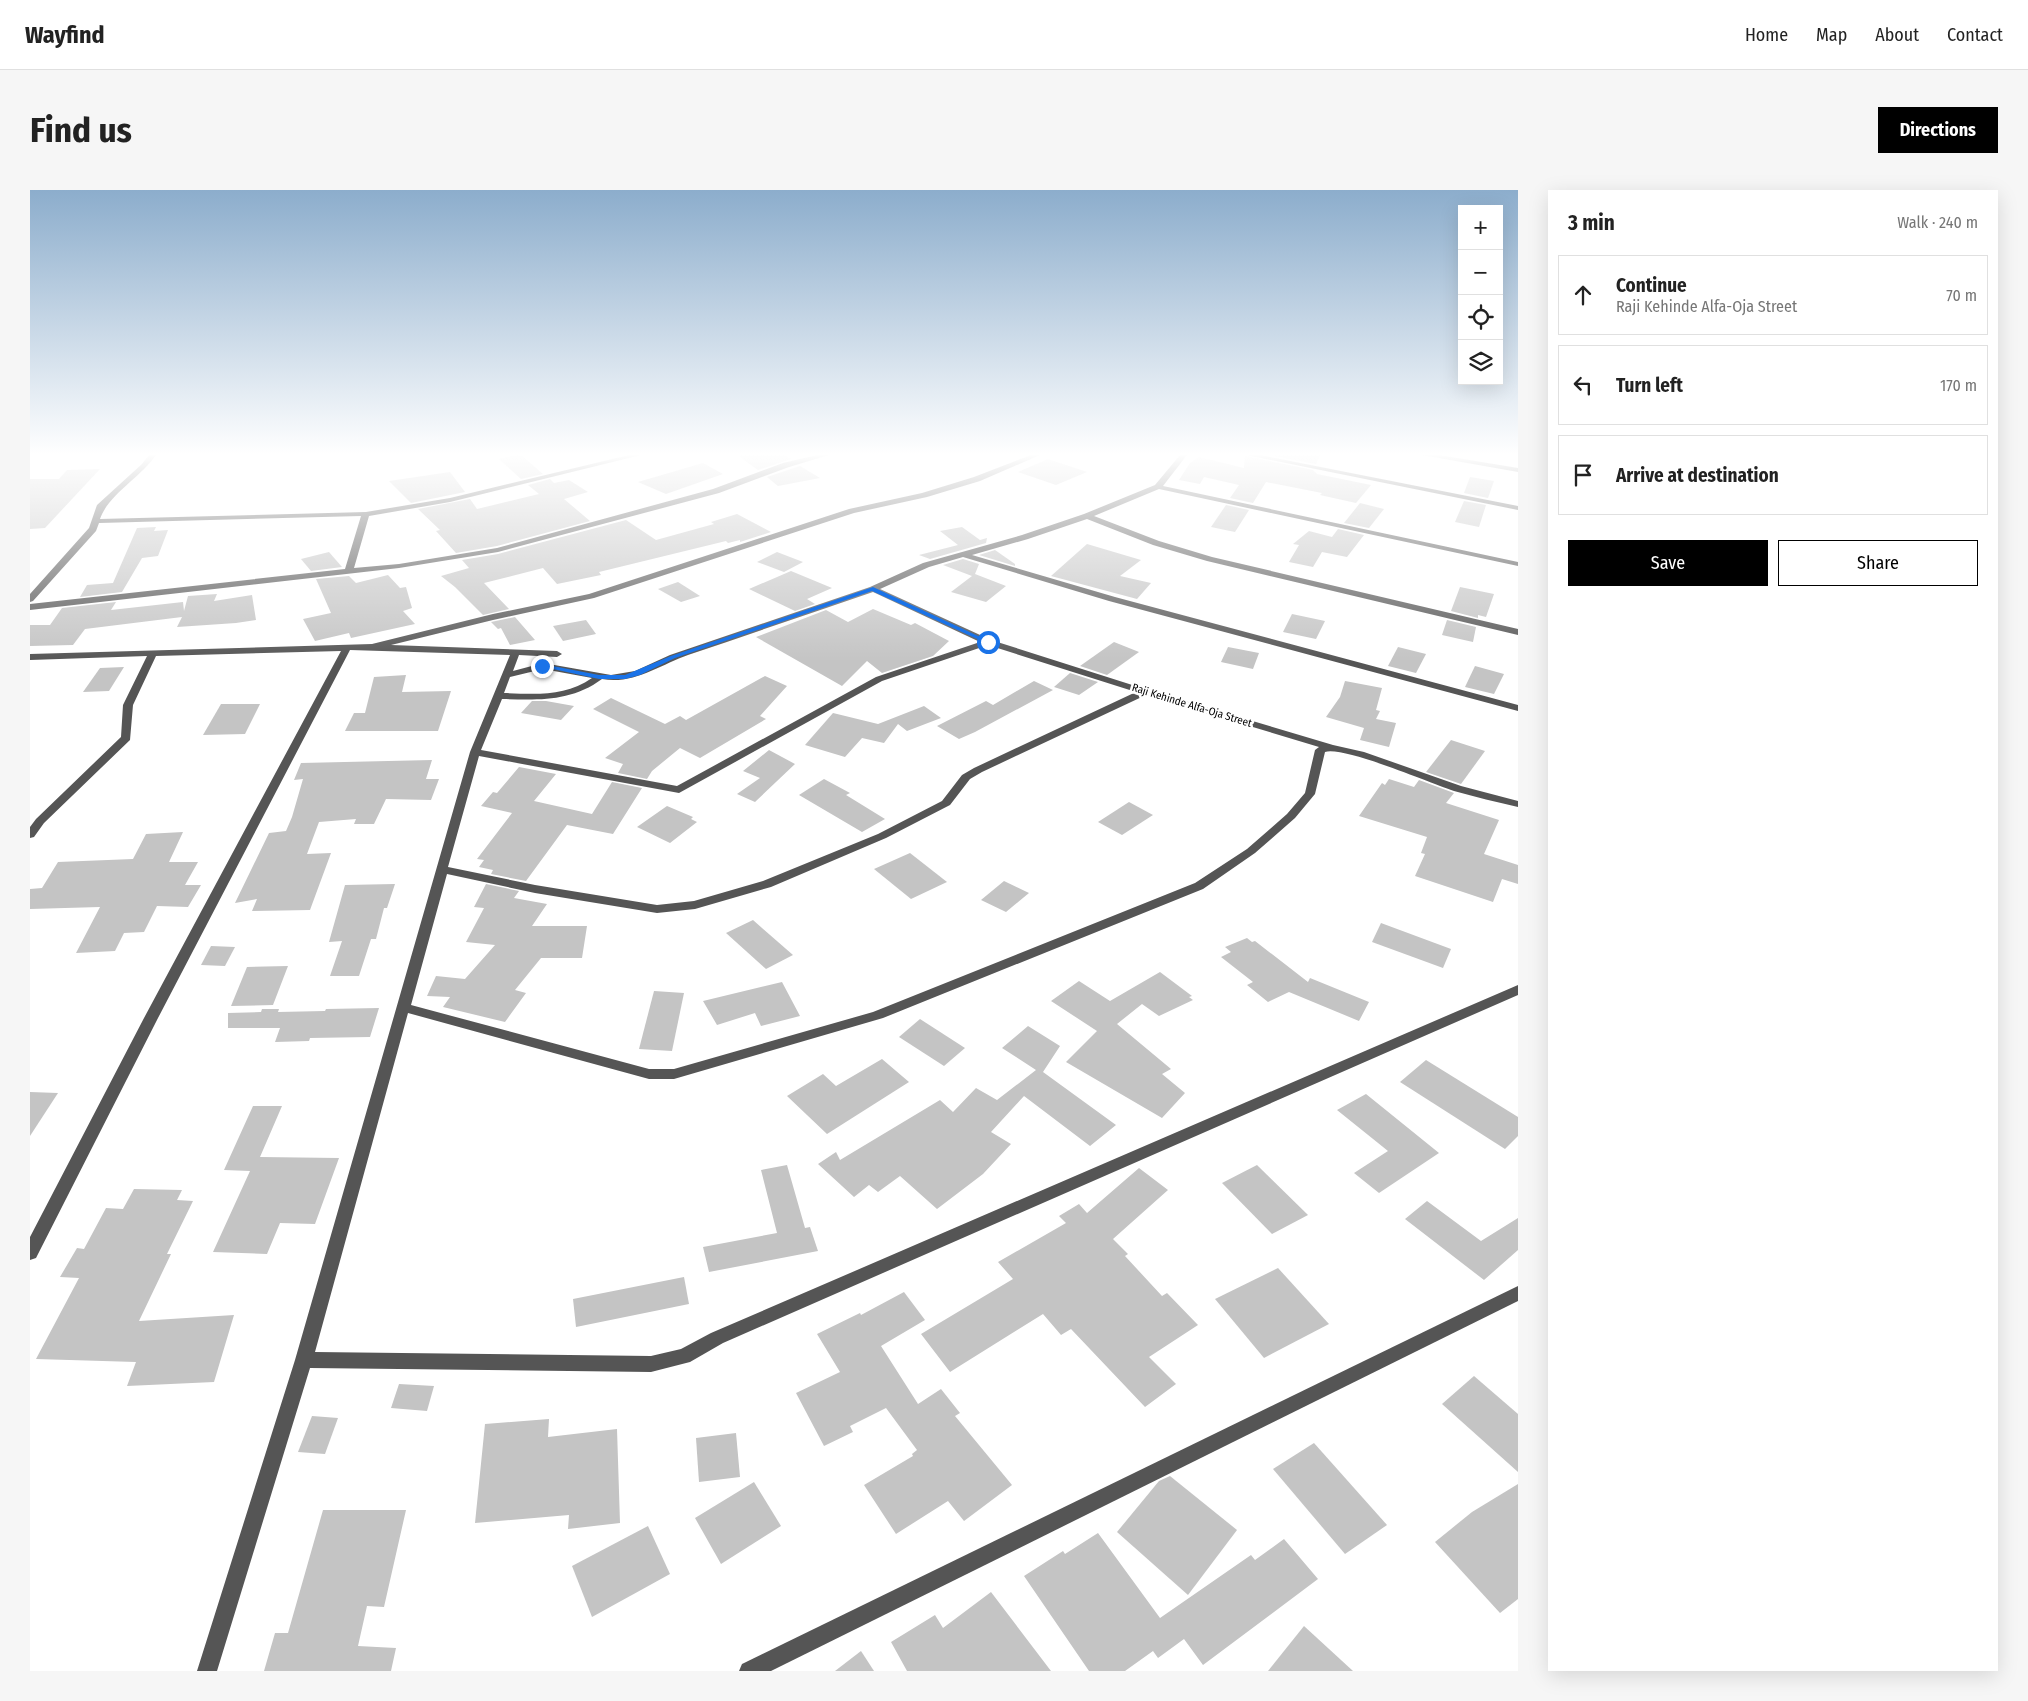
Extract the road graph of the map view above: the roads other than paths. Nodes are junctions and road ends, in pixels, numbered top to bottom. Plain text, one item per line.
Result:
1 (95, 524) edge
2 (363, 524) edge
3 (594, 524) edge
4 (812, 524) edge
5 (1063, 524) edge
6 (1108, 524) edge
7 (1332, 524) edge
8 (964, 555) junction
9 (1518, 564) edge
10 (350, 571) junction
11 (873, 589) junction
12 (30, 599) edge
13 (30, 607) edge
14 (1518, 632) edge
15 (988, 642) junction
16 (372, 647) junction
17 (347, 648) junction
18 (153, 652) junction
19 (516, 652) junction
20 (557, 654) dead end
21 (30, 656) edge
22 (508, 676) junction
23 (599, 677) junction
24 (1145, 692) junction
25 (499, 696) junction
26 (1518, 708) edge
27 (1330, 747) junction
28 (475, 752) junction
29 (1518, 804) edge
30 (30, 835) edge
31 (443, 870) junction
32 (1518, 990) edge
33 (402, 1007) junction
34 (30, 1253) edge
35 (1518, 1294) edge
36 (304, 1360) junction
37 (207, 1671) edge
38 (749, 1671) edge

1 - 12 street
2 - 10 street
3 - 10 street
4 - 16 street
5 - 8 street
6 - 14 street
7 - 9 street
8 - 11 street
8 - 26 street
10 - 13 street
11 - 15 street, Raji Kehinde Alfa-Oja Street
11 - 23 street
15 - 24 street, Raji Kehinde Alfa-Oja Street
15 - 28 street
16 - 17 street
16 - 19 street
17 - 18 street
17 - 34 street
18 - 21 street
18 - 30 street
19 - 20 street
19 - 22 street
22 - 23 street
22 - 25 street
23 - 25 street
24 - 27 street, Raji Kehinde Alfa-Oja Street
24 - 31 street
25 - 28 street
27 - 29 street, Raji Kehinde Alfa-Oja Street
27 - 33 street
28 - 31 street
31 - 33 street
32 - 36 street
33 - 36 street
35 - 38 street
36 - 37 street

